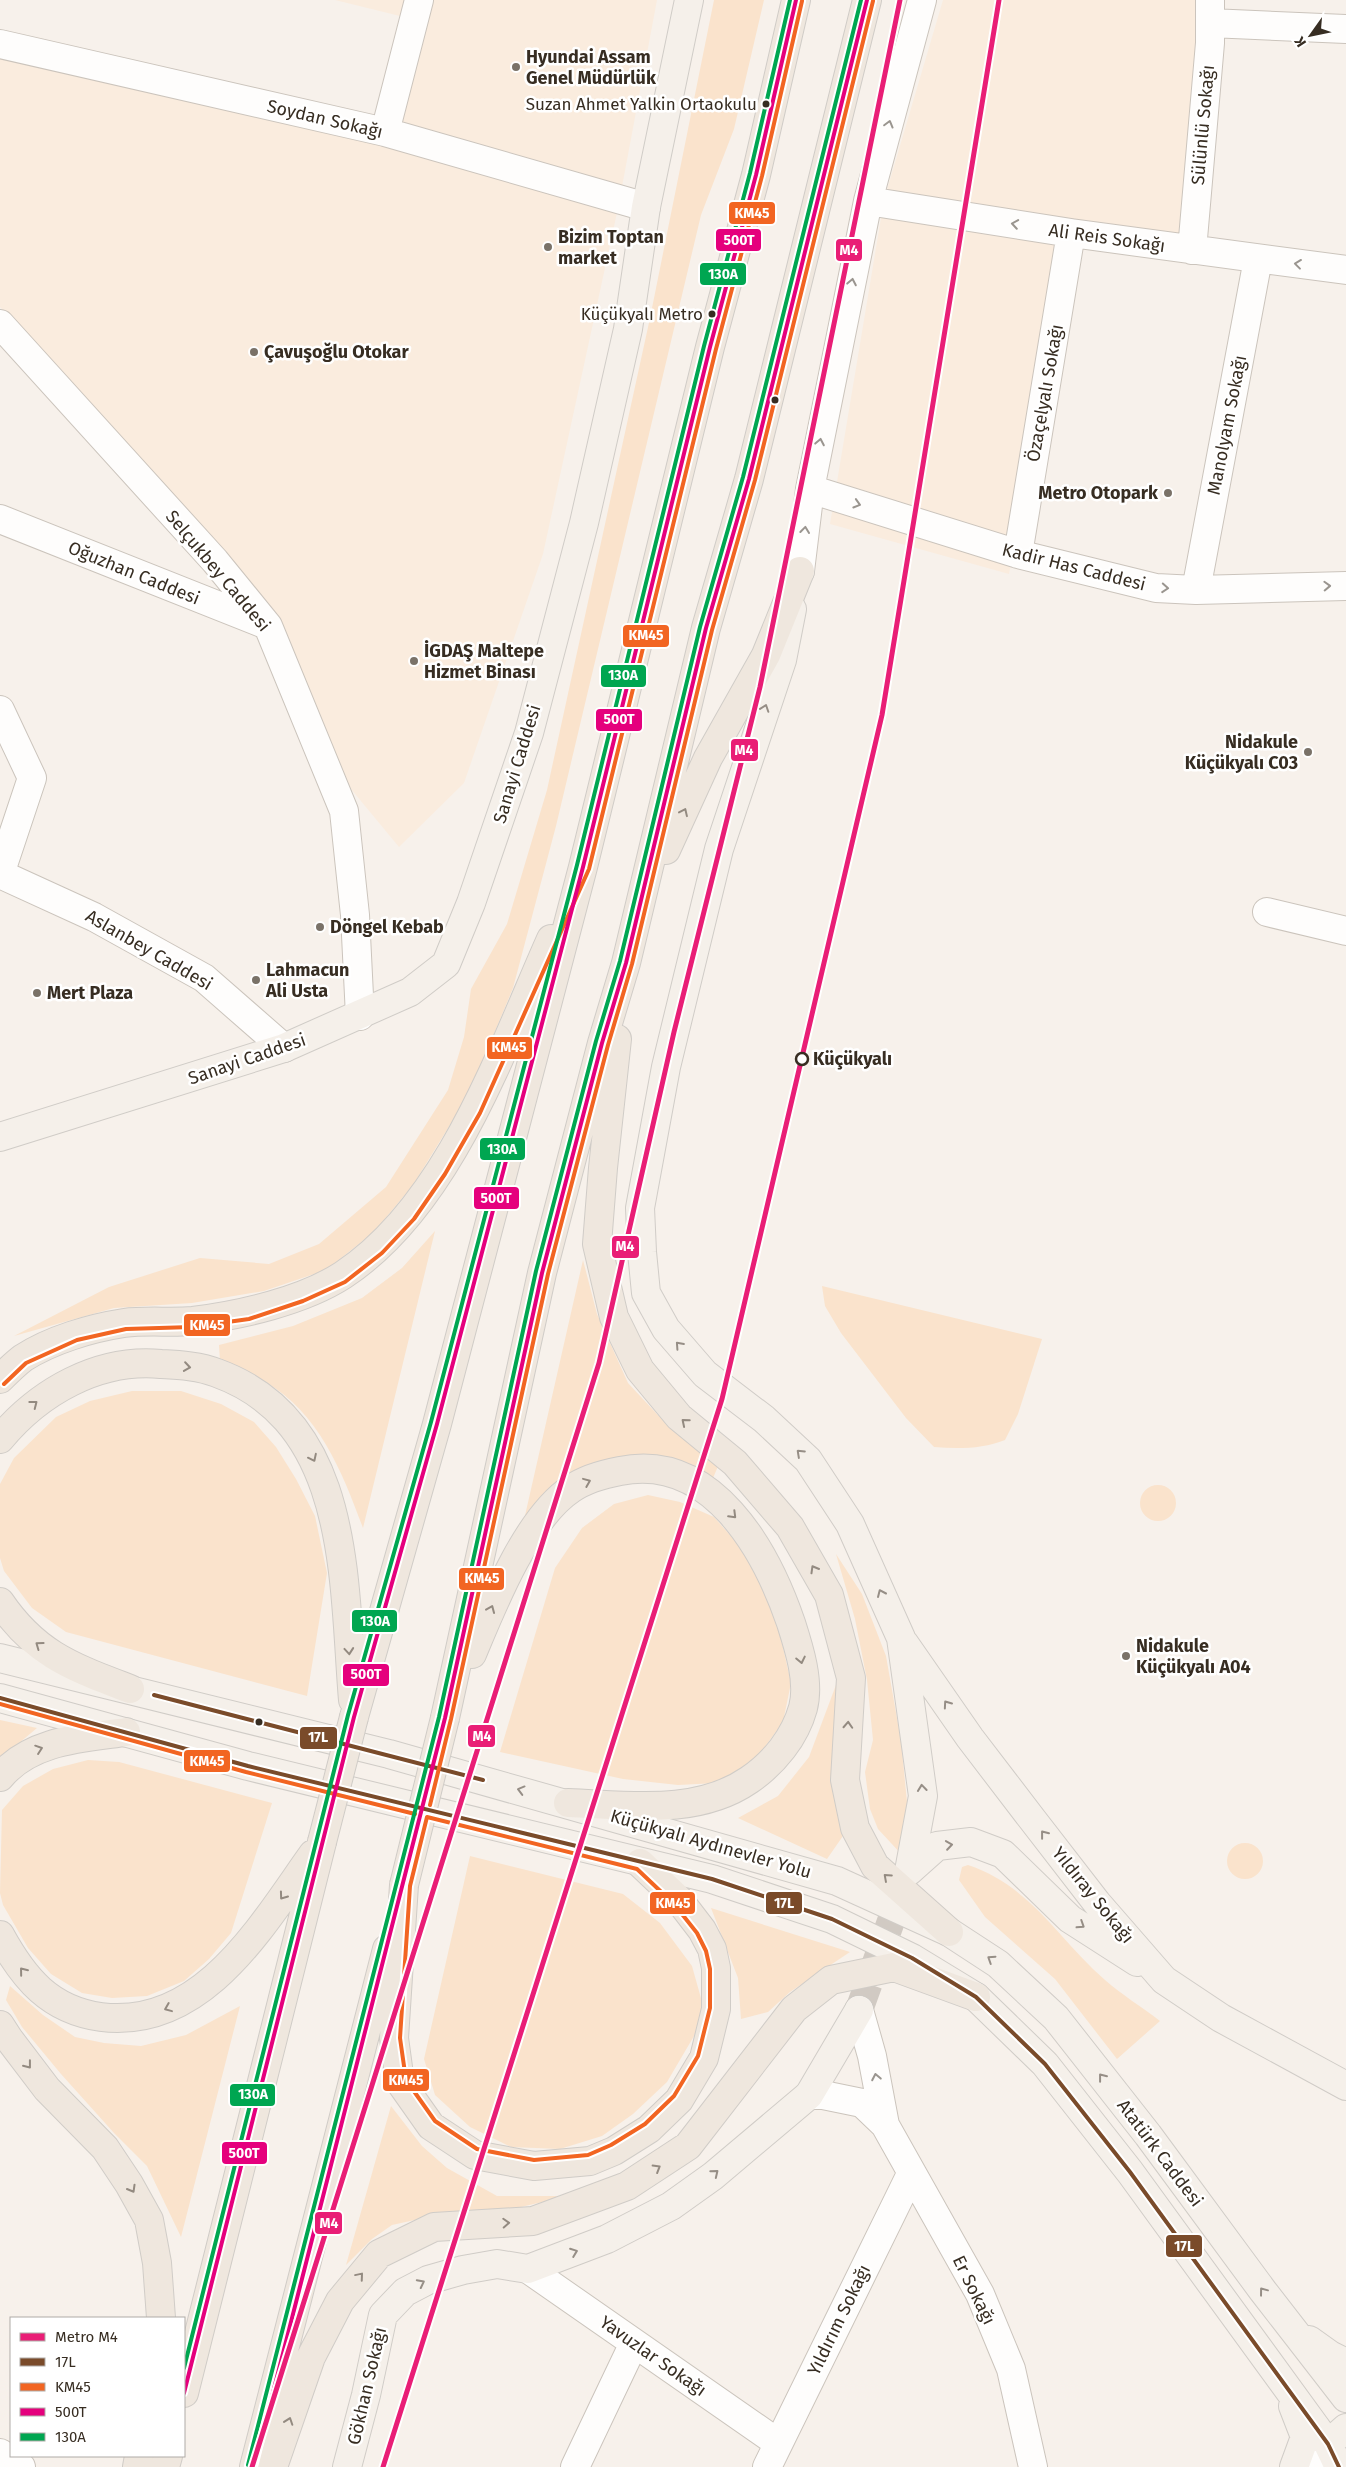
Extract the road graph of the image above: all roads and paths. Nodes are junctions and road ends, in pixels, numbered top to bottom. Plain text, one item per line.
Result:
1 (419, 0) edge
2 (689, 0) edge
3 (796, 0) edge
4 (867, 0) edge
5 (922, 0) edge
6 (1210, 12) edge
7 (1346, 29) edge
8 (0, 44) edge
9 (385, 132) junction
10 (868, 201) junction
11 (646, 207) junction
12 (1071, 233) junction
13 (1192, 250) junction
14 (1258, 260) junction
15 (1346, 270) edge
16 (0, 324) edge
17 (810, 489) junction
18 (0, 519) edge
19 (1018, 554) junction
20 (800, 571) junction
21 (1346, 586) edge
22 (1196, 590) junction
23 (268, 626) junction
24 (0, 710) edge
25 (584, 867) junction
26 (0, 874) edge
27 (641, 904) junction
28 (1267, 912) dead end
29 (1346, 931) edge
30 (626, 963) junction
31 (360, 1016) junction
32 (284, 1048) junction
33 (0, 1137) edge
34 (0, 1379) edge
35 (0, 1439) edge
36 (0, 1602) edge
37 (900, 1638) junction
38 (0, 1658) edge
39 (130, 1689) junction
40 (0, 1698) edge
41 (354, 1717) junction
42 (445, 1718) junction
43 (126, 1732) junction
44 (0, 1776) edge
45 (568, 1803) junction
46 (322, 1842) junction
47 (640, 1863) junction
48 (404, 1885) junction
49 (949, 1932) junction
50 (0, 1936) edge
51 (1164, 1980) junction
52 (976, 1997) junction
53 (859, 2010) joint
54 (0, 2025) edge
55 (1346, 2086) edge
56 (808, 2095) junction
57 (885, 2125) junction
58 (911, 2174) junction
59 (528, 2269) junction
60 (162, 2317) edge
61 (1289, 2325) junction
62 (634, 2343) junction
63 (1346, 2363) edge
64 (1284, 2381) junction
65 (185, 2389) edge
66 (1346, 2398) edge
67 (778, 2443) junction
68 (1338, 2446) edge
69 (0, 2453) edge
70 (21, 2467) edge
71 (254, 2467) edge
72 (274, 2467) edge
73 (347, 2467) edge
74 (575, 2467) edge
75 (767, 2467) edge
76 (1033, 2467) edge
77 (1294, 2467) edge
78 (1304, 2467) edge

1 - 9 street
2 - 11 main road, Sanayi Caddesi
3 - 25 highway
4 - 27 highway
10 -> 5 street
6 - 7 street
6 - 13 street, Sülünlü Sokağı
8 - 9 street, Soydan Sokağı
9 - 11 street, Soydan Sokağı
12 -> 10 street, Ali Reis Sokağı
17 -> 10 street
11 - 31 main road, Sanayi Caddesi
12 - 13 street, Ali Reis Sokağı
12 - 19 street, Özaçelyalı Sokağı
13 - 14 street, Ali Reis Sokağı
15 -> 14 street, Ali Reis Sokağı
14 - 22 street, Manolyam Sokağı
16 - 23 street, Selçukbey Caddesi
17 -> 19 street, Kadir Has Caddesi
20 -> 17 street
18 - 23 street, Oğuzhan Caddesi
19 -> 22 street, Kadir Has Caddesi
27 -> 20 highway
37 -> 20 main road
22 -> 21 street, Kadir Has Caddesi
23 - 31 street, Selçukbey Caddesi
24 - 26 street
25 - 34 highway
25 - 41 highway
26 - 32 street, Aslanbey Caddesi
27 - 30 highway
28 - 29 street
30 - 42 highway
49 -> 30 highway
31 - 32 main road, Sanayi Caddesi
32 - 33 main road, Sanayi Caddesi
35 -> 41 highway
39 -> 36 highway
51 -> 37 main road, Yıldıray Sokağı
37 - 51 main road
38 - 39 main road, Küçükyalı Aydınevler Yolu
45 -> 39 main road, Küçükyalı Aydınevler Yolu
40 - 43 main road, Küçükyalı Aydınevler Yolu
41 - 46 highway, bridge
42 -> 45 highway
42 - 48 highway, bridge
44 -> 43 highway
43 - 47 main road, Küçükyalı Aydınevler Yolu
45 - 49 main road, Küçükyalı Aydınevler Yolu
46 -> 50 highway
46 - 65 highway
47 - 48 highway
47 - 52 main road, Küçükyalı Aydınevler Yolu
48 - 71 highway
61 -> 49 main road, Atatürk Caddesi
51 - 55 main road, Yıldıray Sokağı
52 - 64 main road, Küçükyalı Aydınevler Yolu
72 -> 52 highway
53 - 56 main road
57 -> 53 street, Er Sokağı
54 -> 60 highway
56 - 57 street, Er Sokağı
59 -> 56 main road
57 - 58 street, Er Sokağı
58 - 67 street, Yıldırım Sokağı
58 - 76 street, Er Sokağı
59 - 62 street, Yavuzlar Sokağı
73 -> 59 main road, Gökhan Sokağı
61 - 63 main road
61 - 66 main road, Atatürk Caddesi
62 - 67 street, Yavuzlar Sokağı
62 - 74 street
64 - 68 main road
64 - 77 main road
67 - 75 street, Yıldırım Sokağı
68 - 78 street
69 - 70 street

